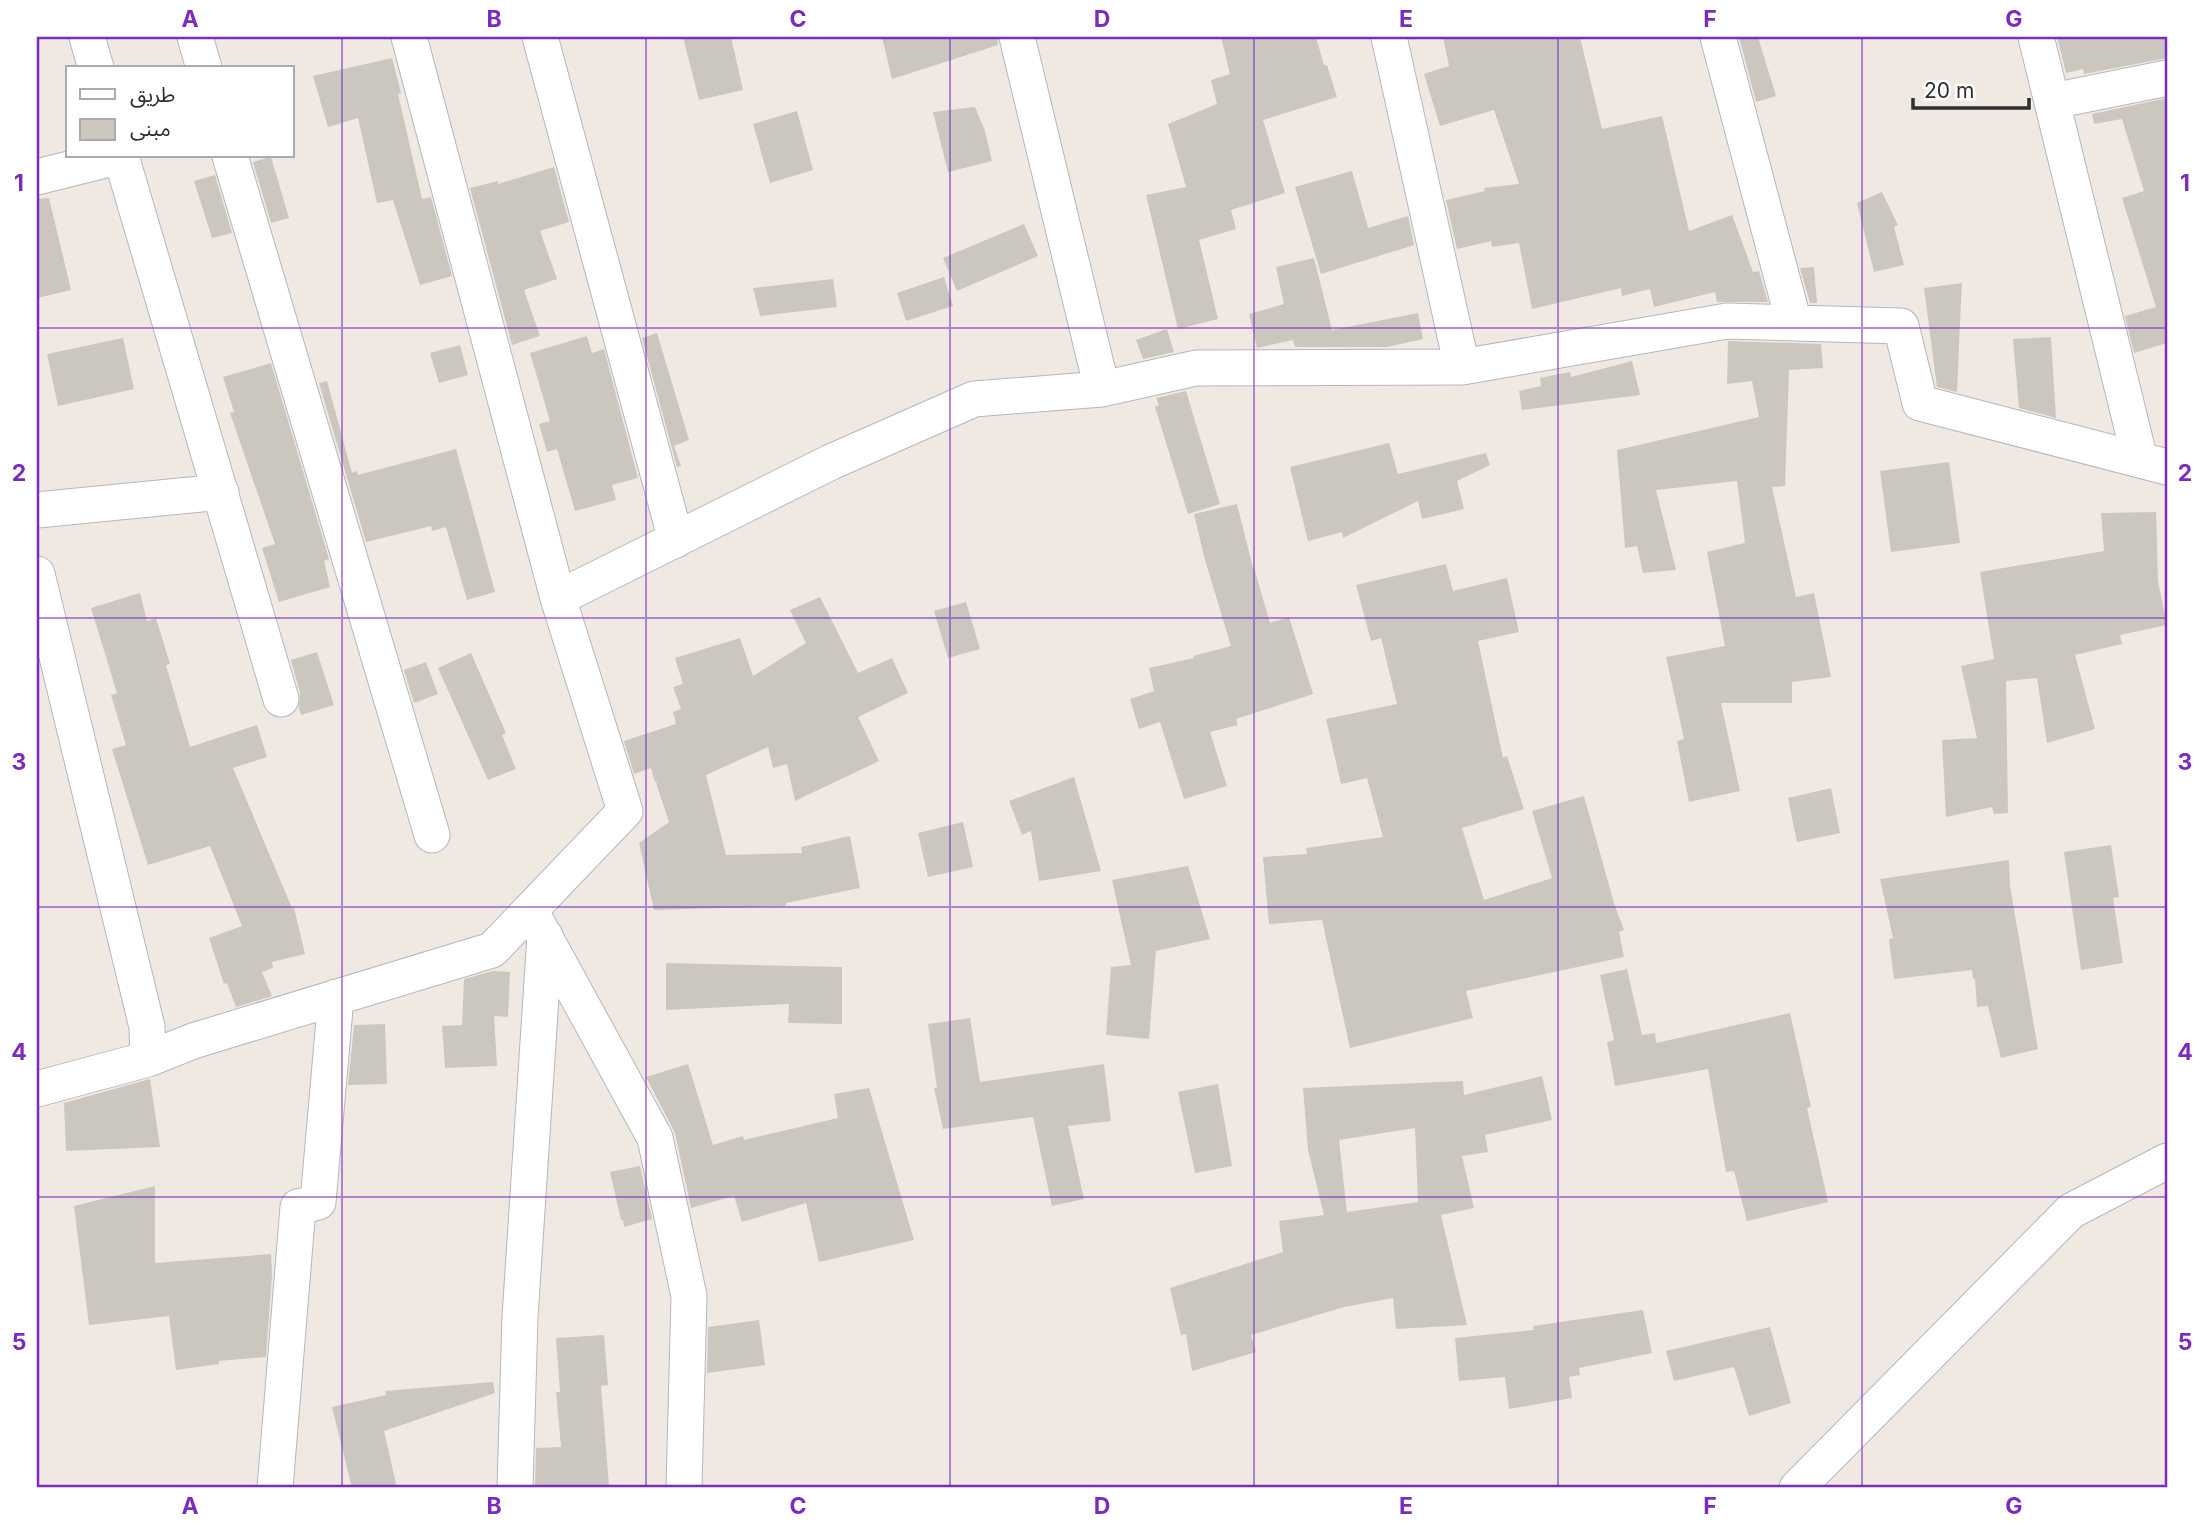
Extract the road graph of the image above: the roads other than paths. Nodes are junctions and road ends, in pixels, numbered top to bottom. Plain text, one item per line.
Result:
1 (87, 37) edge
2 (195, 37) edge
3 (409, 37) edge
4 (540, 37) edge
5 (1017, 37) edge
6 (1389, 37) edge
7 (1718, 37) edge
8 (2036, 37) edge
9 (95, 66) edge
10 (203, 66) edge
11 (2167, 78) edge
12 (2053, 101) junction
13 (113, 158) edge
14 (122, 158) edge
15 (231, 158) edge
16 (37, 177) edge
17 (1794, 323) junction
18 (1462, 367) junction
19 (1102, 389) junction
20 (2153, 464) edge
21 (221, 492) junction
22 (37, 510) edge
23 (676, 540) junction
24 (37, 574) edge
25 (558, 598) junction
26 (281, 699) dead end
27 (432, 835) dead end
28 (538, 923) junction
29 (336, 998) junction
30 (149, 1059) junction
31 (37, 1089) edge
32 (2167, 1161) edge
33 (275, 1488) edge
34 (515, 1488) edge
35 (684, 1488) edge
36 (1797, 1488) edge

1 - 9 street
2 - 10 street
3 - 25 street
4 - 23 street
5 - 19 street
6 - 18 street
7 - 17 street
8 - 12 street
11 - 12 street
12 - 20 street
13 - 16 street
14 - 21 street
15 - 27 street
17 - 18 street
17 - 20 street
18 - 19 street
19 - 23 street
21 - 22 street
21 - 26 street
23 - 25 street
24 - 30 street
25 - 28 street
28 - 29 street
28 - 34 street
28 - 35 street
29 - 30 street
29 - 33 street
30 - 31 street
32 - 36 street

